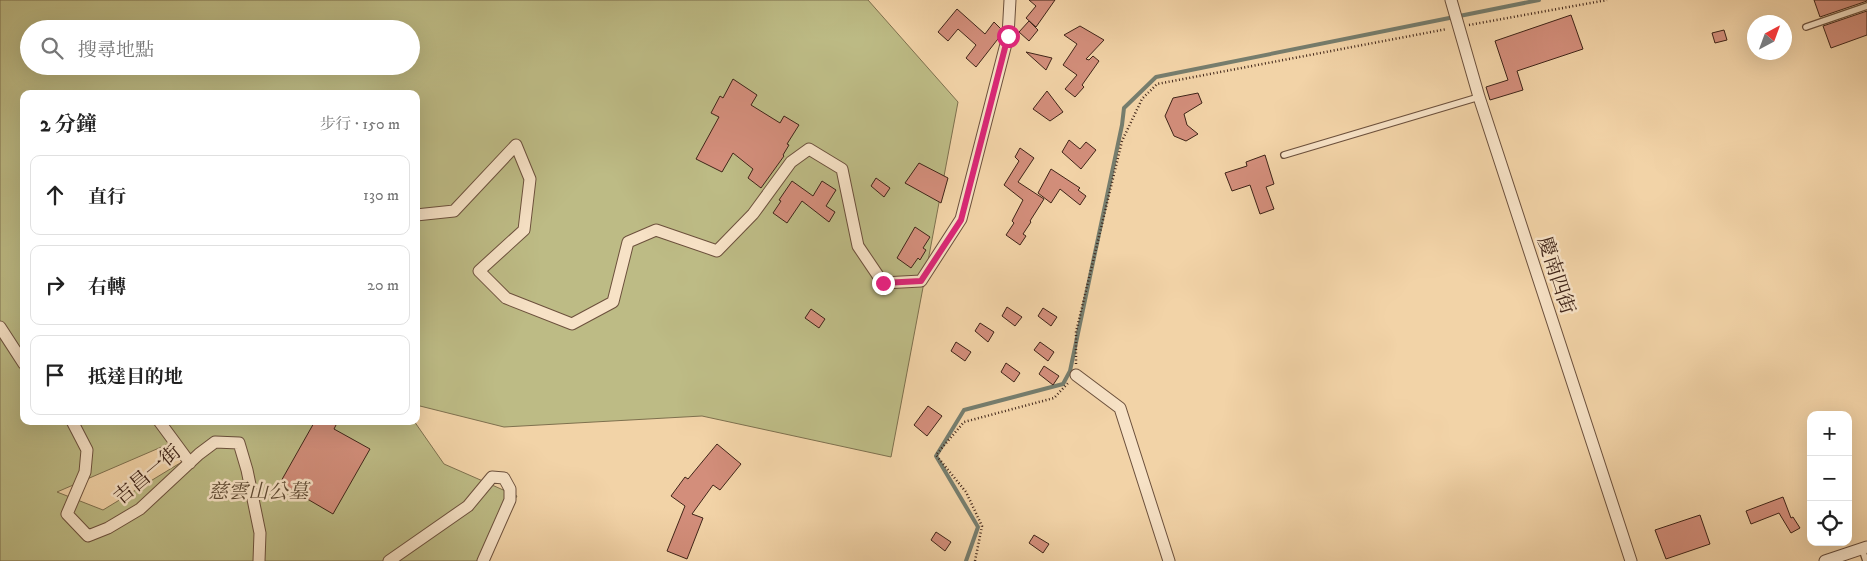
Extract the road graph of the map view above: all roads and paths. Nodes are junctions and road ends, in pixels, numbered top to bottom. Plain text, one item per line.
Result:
1 (1010, 0) edge
2 (1451, 0) edge
3 (1607, 0) edge
4 (1867, 6) edge
5 (1458, 27) junction
6 (1806, 27) dead end
7 (1479, 98) junction
8 (1284, 155) dead end
9 (420, 215) edge
10 (0, 328) edge
11 (20, 358) edge
12 (1076, 375) junction
13 (74, 425) edge
14 (161, 425) edge
15 (190, 463) junction
16 (1864, 548) edge
17 (258, 561) edge
18 (389, 561) edge
19 (483, 561) edge
20 (975, 561) edge
21 (1169, 561) edge
22 (1632, 561) edge
23 (1825, 561) edge
24 (1866, 561) edge

1 - 9 street
2 - 5 street, 慶南四街
3 - 5 path
4 - 6 lane
5 - 7 street, 慶南四街
5 - 12 path
7 - 8 lane
7 - 22 street, 慶南四街
10 - 11 street
12 - 20 path
12 - 21 street
13 - 15 street, 吉昌一街
14 - 15 street
15 - 17 street, 吉昌一街
16 - 23 street
16 - 24 lane
18 - 19 street

